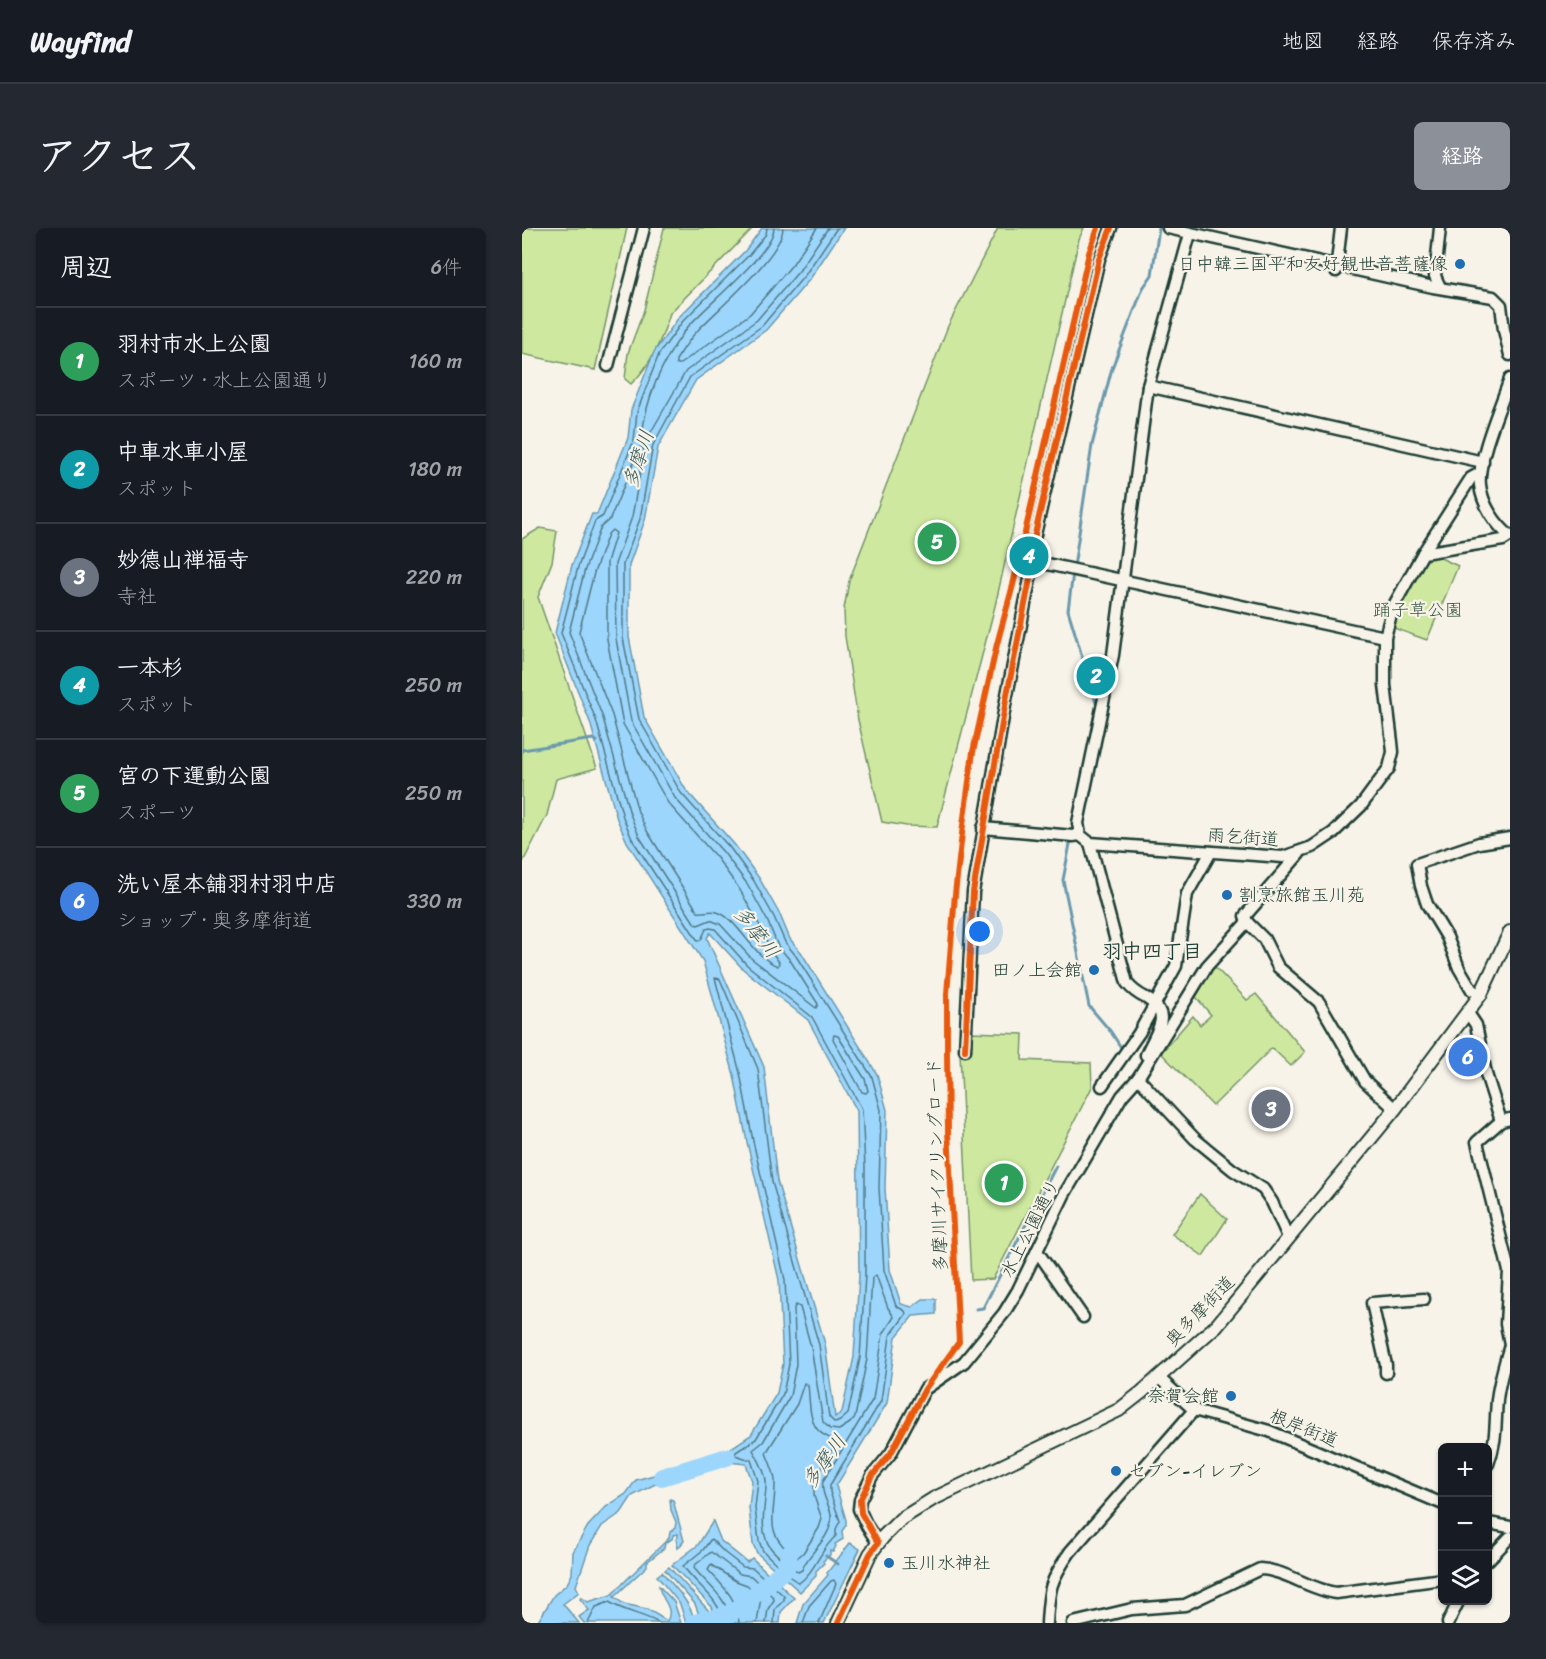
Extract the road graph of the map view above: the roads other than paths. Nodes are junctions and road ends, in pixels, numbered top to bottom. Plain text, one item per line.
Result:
1 (644, 228) edge
2 (1111, 228) edge
3 (1168, 228) edge
4 (1341, 228) edge
5 (1440, 228) edge
6 (1190, 234) junction
7 (1336, 268) junction
8 (1440, 287) junction
9 (1510, 294) edge
10 (1499, 301) junction
11 (1510, 355) edge
12 (608, 366) dead end
13 (1510, 379) edge
14 (1148, 386) junction
15 (1483, 462) junction
16 (1480, 473) junction
17 (1510, 536) edge
18 (1423, 553) junction
19 (1033, 561) junction
20 (1122, 580) junction
21 (1385, 637) junction
22 (983, 828) junction
23 (1074, 836) junction
24 (1510, 838) edge
25 (1090, 843) junction
26 (1211, 852) junction
27 (1301, 852) junction
28 (1247, 922) junction
29 (1510, 932) edge
30 (1480, 994) junction
31 (1155, 1004) junction
32 (1467, 1013) junction
33 (965, 1050) dead end
34 (1138, 1078) junction
35 (1102, 1086) dead end
36 (1395, 1109) junction
37 (1506, 1120) edge
38 (1288, 1237) junction
39 (1037, 1251) junction
40 (1424, 1299) dead end
41 (1083, 1317) dead end
42 (1510, 1344) edge
43 (1386, 1373) dead end
44 (1158, 1377) junction
45 (1194, 1410) junction
46 (1492, 1453) edge
47 (1438, 1502) edge
48 (1492, 1524) edge
49 (1510, 1527) edge
50 (1510, 1537) edge
51 (878, 1543) junction
52 (1492, 1556) edge
53 (1438, 1580) edge
54 (1457, 1605) edge
55 (838, 1623) edge
56 (1047, 1623) edge
57 (1072, 1623) edge
58 (1448, 1623) edge

1 - 12 street
2 - 19 street
3 - 6 street
4 - 7 street
5 - 8 street
6 - 7 street
6 - 14 street
7 - 8 street
8 - 10 street
9 - 10 street
10 - 11 street
13 - 15 street
14 - 15 street
14 - 20 street
15 - 16 street
16 - 17 street
16 - 18 street
17 - 18 street
18 - 21 street
19 - 20 street
19 - 22 street
20 - 21 street
20 - 23 street
21 - 27 street
22 - 23 street
22 - 33 street
23 - 25 street
24 - 30 street
25 - 26 street, 雨乞街道
25 - 31 street
26 - 27 street, 雨乞街道
26 - 31 street
27 - 28 street, 雨乞街道
28 - 34 street, 水上公園通り
28 - 36 street
29 - 30 main road, 奥多摩街道
30 - 32 main road, 奥多摩街道
31 - 34 street
31 - 35 street
32 - 36 main road, 奥多摩街道
32 - 37 street
34 - 38 street
34 - 39 street, 水上公園通り
36 - 38 main road, 奥多摩街道
37 - 42 street
38 - 44 main road, 奥多摩街道
39 - 41 street
39 - 51 street, 水上公園通り
40 - 43 street
42 - 46 street
44 - 45 street, 根岸街道
44 - 51 main road, 奥多摩街道
45 - 47 street, 根岸街道
45 - 56 street
48 - 49 street
50 - 52 street
51 - 55 main road, 奥多摩街道
53 - 57 street
54 - 58 street

